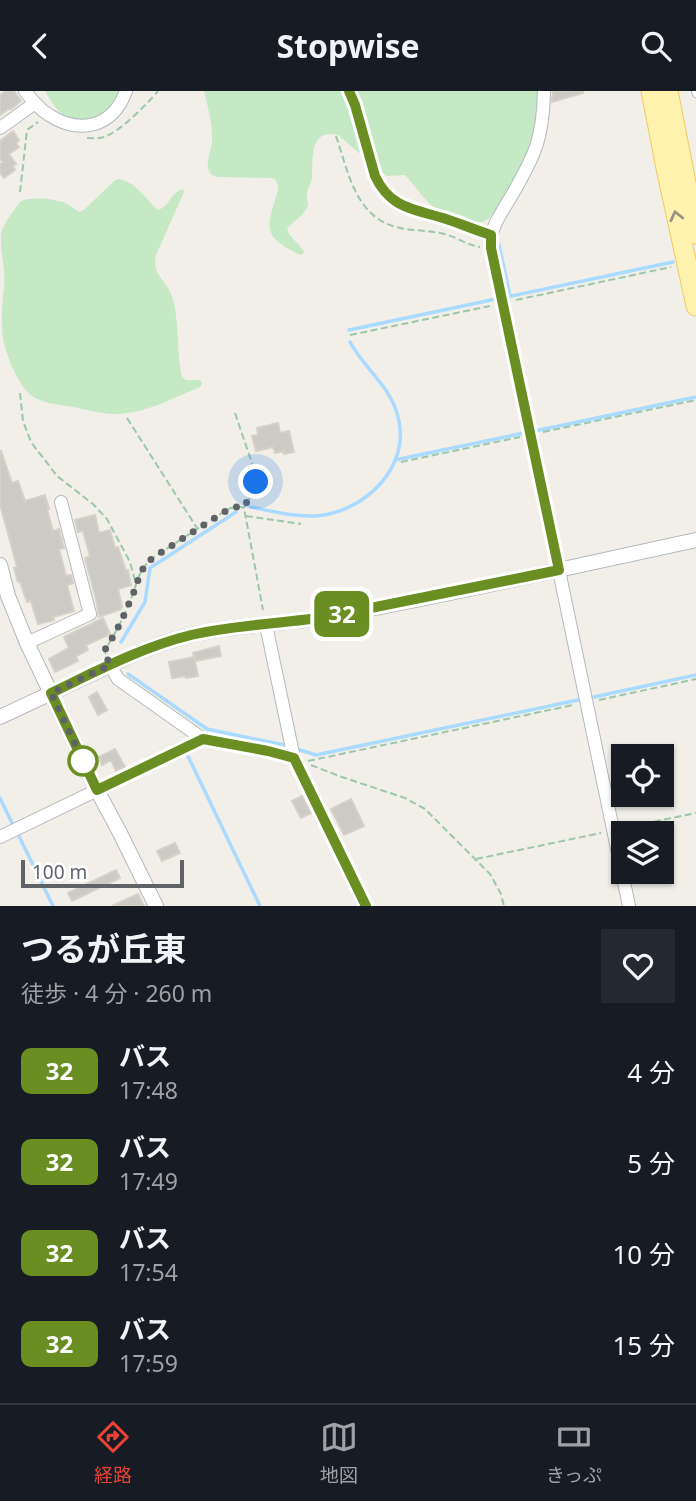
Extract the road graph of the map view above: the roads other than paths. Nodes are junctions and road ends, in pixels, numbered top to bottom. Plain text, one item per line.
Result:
1 (25, 91) edge
2 (126, 91) edge
3 (349, 91) edge
4 (544, 91) edge
5 (651, 91) edge
6 (668, 91) edge
7 (35, 103) junction
8 (0, 128) edge
9 (696, 234) edge
10 (491, 235) junction
11 (696, 306) edge
12 (61, 502) dead end
13 (696, 540) edge
14 (0, 565) edge
15 (559, 570) junction
16 (266, 625) junction
17 (27, 643) junction
18 (110, 665) junction
19 (51, 693) junction
20 (0, 717) edge
21 (203, 739) junction
22 (294, 758) junction
23 (97, 790) junction
24 (0, 837) edge
25 (156, 906) edge
26 (366, 906) edge
27 (629, 906) edge

1 - 7 street
2 - 7 street
3 - 10 street
4 - 10 street
11 -> 5 main road
6 - 9 main road
7 - 8 street
10 - 15 street
12 - 17 street
13 - 15 street
14 - 17 street
15 - 16 street
15 - 27 street
16 - 18 street
16 - 22 street
17 - 19 street
18 - 19 street
18 - 21 street
19 - 20 street
19 - 23 street
21 - 22 street
21 - 23 street
22 - 26 street
23 - 24 street
23 - 25 street

